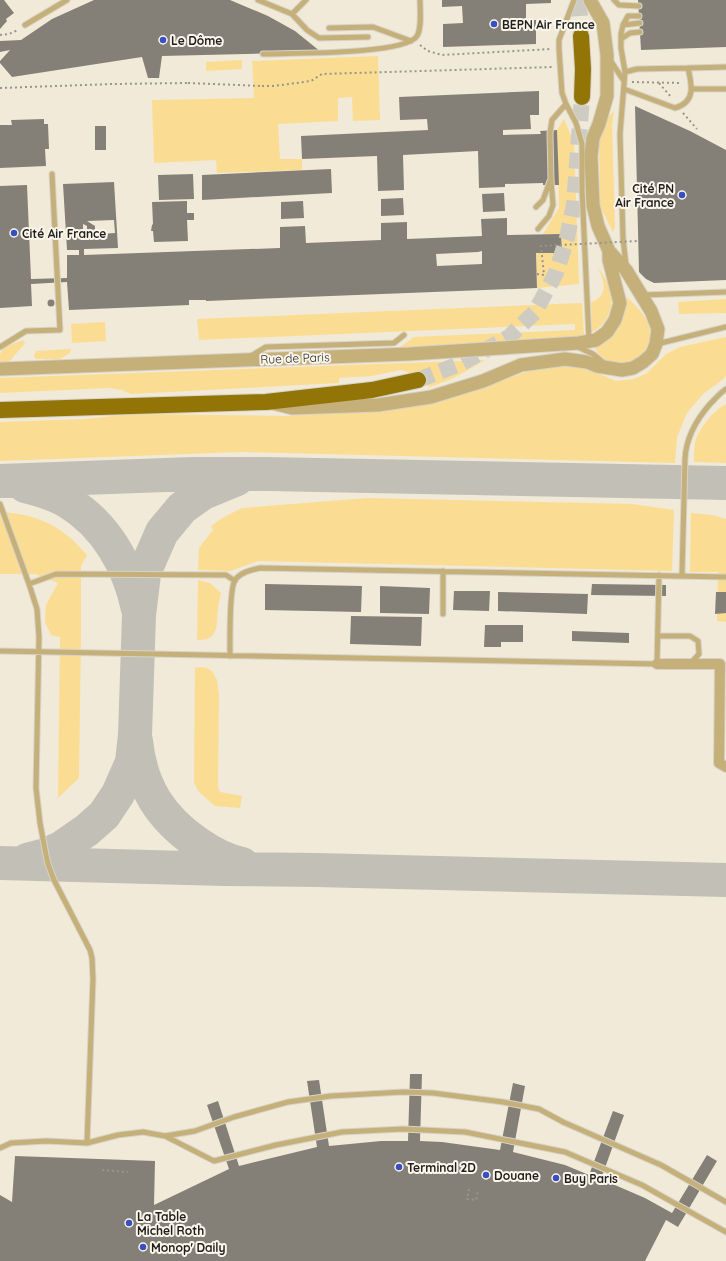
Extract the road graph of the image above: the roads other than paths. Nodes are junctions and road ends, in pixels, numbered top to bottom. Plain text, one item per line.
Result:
1 (67, 0) edge
2 (258, 0) edge
3 (306, 0) edge
4 (420, 0) edge
5 (574, 0) edge
6 (590, 0) edge
7 (614, 0) edge
8 (639, 6) dead end
9 (292, 14) junction
10 (639, 16) dead end
11 (640, 23) dead end
12 (26, 25) dead end
13 (623, 25) junction
14 (329, 28) dead end
15 (640, 32) dead end
16 (582, 36) tunnel mouth
17 (368, 37) dead end
18 (621, 39) junction
19 (411, 41) junction
20 (263, 54) dead end
21 (607, 55) junction
22 (726, 67) edge
23 (688, 68) junction
24 (625, 72) junction
25 (624, 81) junction
26 (624, 89) junction
27 (726, 89) edge
28 (691, 90) junction
29 (582, 97) tunnel mouth
30 (566, 104) junction
31 (52, 174) dead end
32 (551, 180) junction
33 (536, 207) dead end
34 (538, 229) dead end
35 (609, 251) junction
36 (626, 270) junction
37 (726, 292) edge
38 (642, 295) junction
39 (726, 327) edge
40 (404, 335) dead end
41 (589, 341) junction
42 (567, 344) junction
43 (656, 344) junction
44 (0, 346) edge
45 (245, 360) junction
46 (609, 367) junction
47 (0, 369) edge
48 (418, 380) tunnel mouth
49 (726, 389) edge
50 (266, 402) junction
51 (0, 410) edge
52 (0, 504) edge
53 (443, 571) junction
54 (659, 575) junction
55 (682, 575) junction
56 (726, 576) edge
57 (235, 581) junction
58 (29, 584) junction
59 (443, 614) dead end
60 (658, 636) junction
61 (0, 651) edge
62 (39, 652) junction
63 (230, 656) junction
64 (658, 664) junction
65 (690, 664) junction
66 (726, 767) edge
67 (165, 1136) junction
68 (86, 1143) junction
69 (0, 1148) edge
70 (726, 1202) edge
71 (726, 1232) edge

1 - 12 lane
2 - 9 lane
3 - 9 lane
4 - 19 lane
5 - 30 lane
6 - 21 street
7 - 8 lane
9 - 17 lane
10 - 13 lane
11 - 13 lane
13 - 18 lane
14 - 19 lane
15 - 18 lane
16 - 29 main road
18 - 24 lane
19 - 20 lane
21 - 25 lane
21 - 35 street
22 - 23 lane
23 - 24 lane
23 - 28 lane
24 - 25 lane
25 - 26 lane
26 - 28 lane
26 - 36 lane
27 - 28 lane
30 - 32 lane
30 - 41 lane
31 - 44 lane
32 - 33 lane
32 - 34 lane
35 - 36 street
35 - 41 street, Rue de Paris
36 - 38 street
37 - 38 lane
38 - 43 street
39 - 43 lane
40 - 45 lane
41 - 42 street, Rue de Paris
42 - 45 street, Rue de Paris
42 - 46 lane
43 - 46 street
45 - 47 street, Rue de Paris
46 - 50 street
48 - 50 main road
49 - 55 lane
50 - 51 main road
52 - 58 lane
53 - 54 lane
53 - 57 lane
53 - 59 lane
54 - 55 lane
54 - 60 lane
55 - 56 lane
57 - 58 lane
57 - 63 lane
58 - 62 lane
60 - 64 lane
60 - 65 lane
61 - 62 lane
62 - 63 lane
62 - 68 lane
63 - 64 lane
64 - 65 street
65 - 66 street
67 - 68 lane
67 - 70 lane
67 - 71 lane
68 - 69 lane

